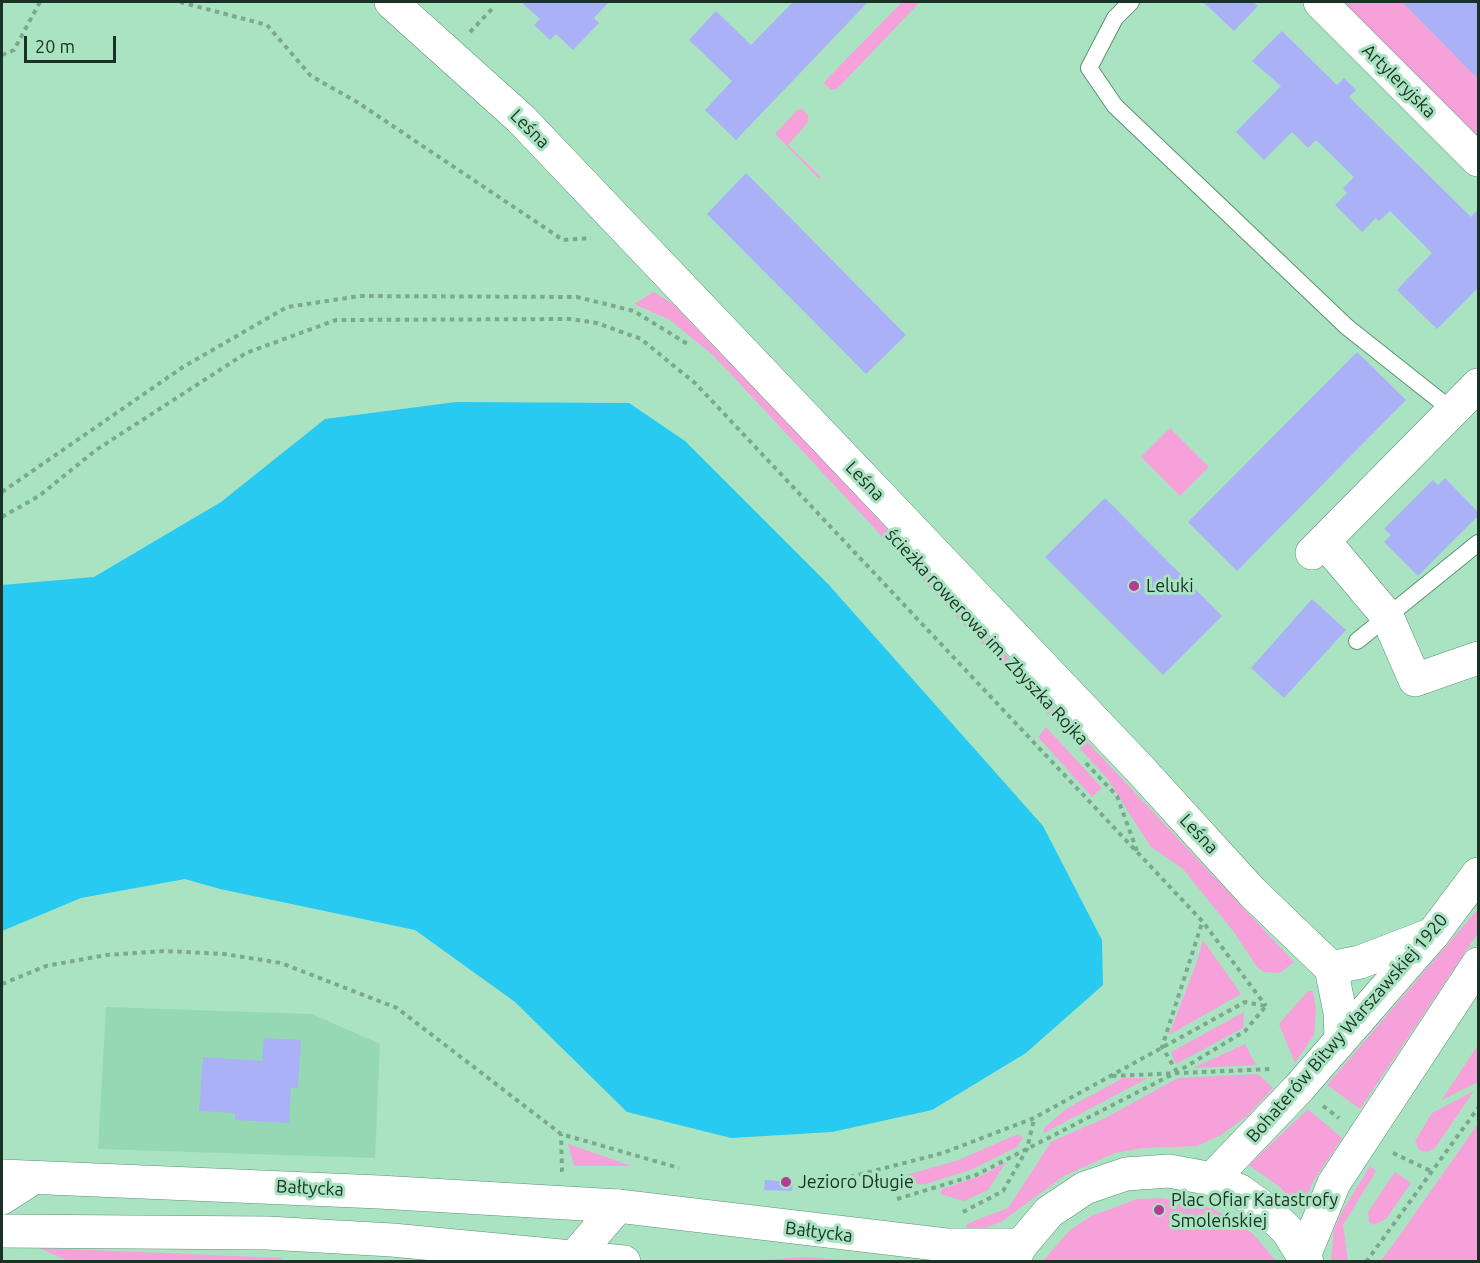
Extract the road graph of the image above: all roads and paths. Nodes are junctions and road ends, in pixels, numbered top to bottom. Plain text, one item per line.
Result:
1 (40, 2) edge
2 (180, 2) edge
3 (391, 2) edge
4 (1131, 2) edge
5 (1320, 2) edge
6 (492, 9) dead end
7 (468, 34) dead end
8 (2, 55) edge
9 (1479, 160) edge
10 (621, 225) junction
11 (697, 350) dead end
12 (1479, 385) edge
13 (1453, 411) junction
14 (2, 492) edge
15 (2, 517) edge
16 (1479, 543) edge
17 (1387, 616) junction
18 (1357, 641) dead end
19 (1479, 658) edge
20 (1085, 762) dead end
21 (1138, 854) junction
22 (1479, 874) edge
23 (1203, 922) junction
24 (1433, 934) junction
25 (1479, 964) edge
26 (1331, 968) junction
27 (2, 984) edge
28 (1266, 1006) junction
29 (1341, 1039) junction
30 (1162, 1047) junction
31 (1277, 1068) dead end
32 (1177, 1072) junction
33 (1108, 1076) junction
34 (1320, 1104) dead end
35 (1479, 1108) edge
36 (1034, 1118) junction
37 (1344, 1122) dead end
38 (561, 1134) junction
39 (1027, 1149) junction
40 (1389, 1150) dead end
41 (679, 1168) dead end
42 (562, 1170) dead end
43 (1433, 1172) junction
44 (17, 1177) edge
45 (850, 1177) dead end
46 (1212, 1179) junction
47 (2, 1198) edge
48 (897, 1199) dead end
49 (618, 1206) junction
50 (958, 1215) dead end
51 (2, 1231) edge
52 (1017, 1253) edge
53 (572, 1258) edge
54 (1306, 1259) edge
55 (624, 1262) edge
56 (1366, 1262) edge

1 - 8 path
2 - 10 path
3 - 10 main road, Leśna
4 - 13 lane
5 - 9 main road, Artyleryjska
6 - 7 path
10 - 26 main road, Leśna
11 - 14 path
12 - 13 main road
13 - 17 main road
15 - 21 path
16 - 17 lane
17 - 18 lane
17 - 19 main road
20 - 21 path, ścieżka rowerowa im. Zbyszka Rojka
21 - 23 path, ścieżka rowerowa im. Zbyszka Rojka
22 - 24 main road, Bohaterów Bitwy Warszawskiej 1920
23 - 28 path, ścieżka rowerowa im. Zbyszka Rojka
23 - 30 path
24 - 26 main road
24 - 29 main road, Bohaterów Bitwy Warszawskiej 1920
25 - 54 main road
26 - 29 main road
27 - 38 path
28 - 30 path
28 - 32 path
29 - 46 main road, Bohaterów Bitwy Warszawskiej 1920
30 - 32 path
30 - 33 path
31 - 32 path
32 - 33 path
32 - 39 path
33 - 36 path
34 - 37 path
35 - 43 path
36 - 39 path
36 - 45 path
38 - 41 path
38 - 42 path
39 - 48 path
39 - 50 path
40 - 43 path
43 - 56 path
44 - 47 main road
44 - 49 main road, Bałtycka
46 - 52 main road
46 - 54 main road
49 - 52 main road, Bałtycka
49 - 53 main road
51 - 53 main road
53 - 55 main road

